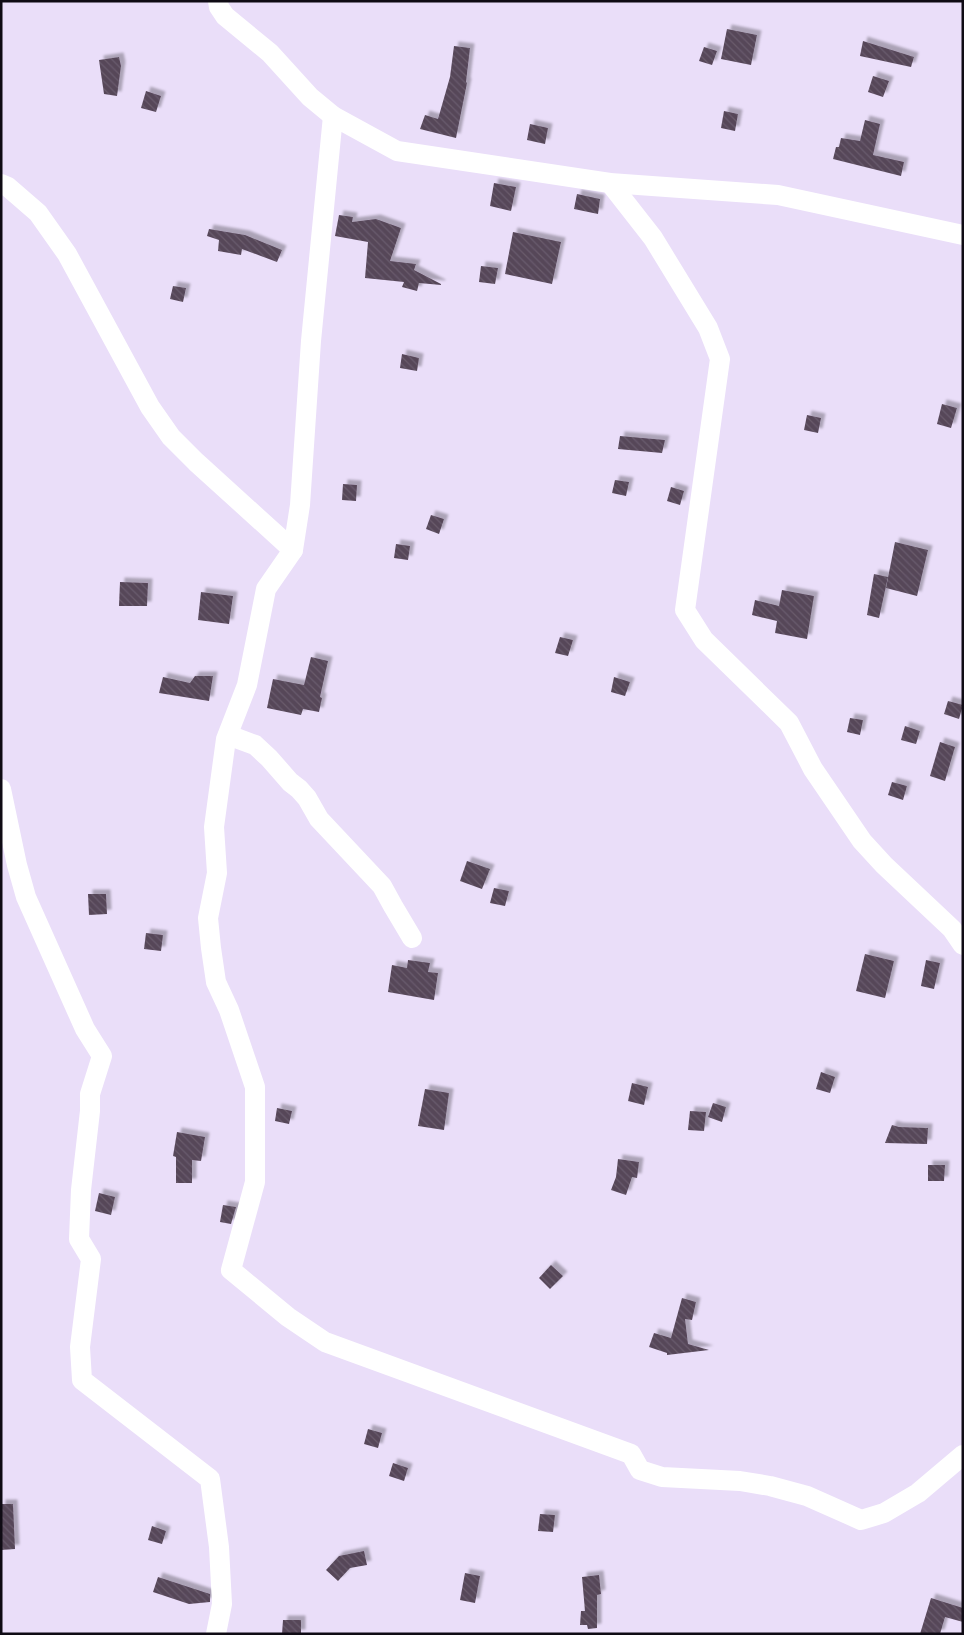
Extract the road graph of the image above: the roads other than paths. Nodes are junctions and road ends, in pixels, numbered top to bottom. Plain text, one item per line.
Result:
1 (218, 1) edge
2 (334, 116) junction
3 (610, 183) junction
4 (1, 184) edge
5 (963, 235) edge
6 (293, 550) junction
7 (228, 735) junction
8 (1, 789) edge
9 (412, 938) dead end
10 (963, 945) edge
11 (963, 1455) edge
12 (216, 1634) edge

1 - 2 street
2 - 3 street
2 - 6 street
3 - 5 street
3 - 10 street
4 - 6 street
6 - 7 street
7 - 9 street
7 - 11 street
8 - 12 street

